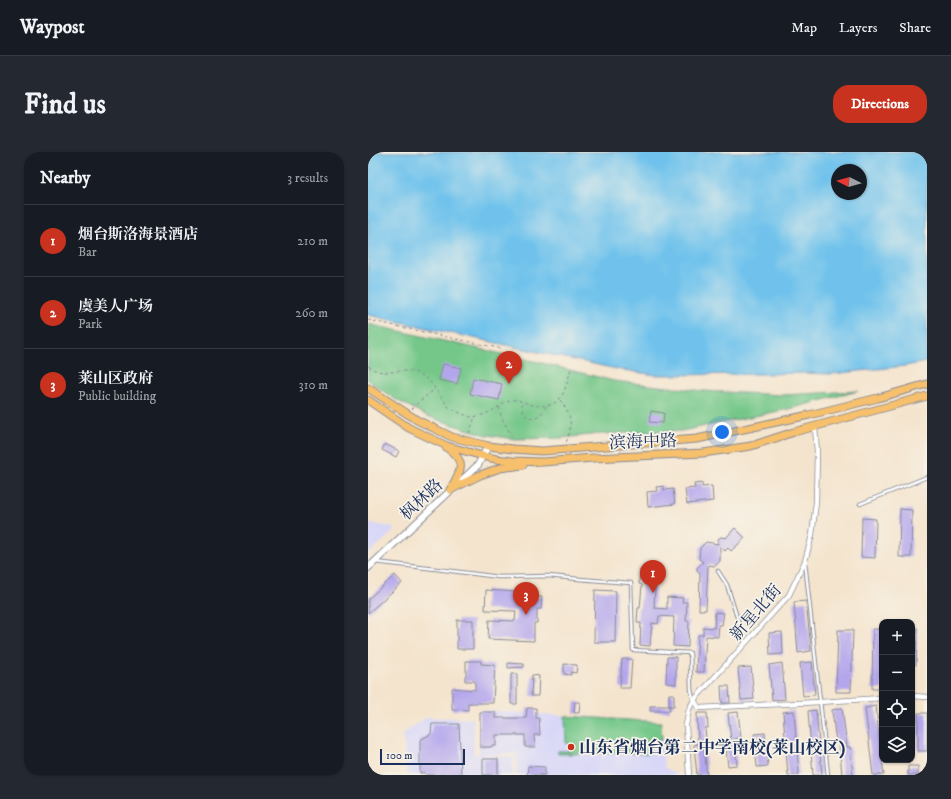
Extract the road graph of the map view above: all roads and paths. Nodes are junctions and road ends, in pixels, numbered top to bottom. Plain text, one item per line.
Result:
1 (368, 320) edge
2 (504, 349) dead end
3 (368, 366) edge
4 (571, 368) dead end
5 (927, 384) edge
6 (368, 388) edge
7 (436, 389) junction
8 (927, 396) edge
9 (368, 400) edge
10 (559, 400) junction
11 (522, 402) junction
12 (548, 405) junction
13 (499, 406) junction
14 (412, 410) dead end
15 (475, 417) junction
16 (815, 427) junction
17 (469, 433) dead end
18 (512, 437) dead end
19 (430, 438) junction
20 (565, 444) dead end
21 (488, 446) junction
22 (482, 456) junction
23 (543, 462) junction
24 (927, 477) edge
25 (450, 490) junction
26 (860, 504) dead end
27 (805, 561) junction
28 (375, 562) junction
29 (368, 568) edge
30 (718, 570) dead end
31 (746, 643) junction
32 (915, 696) edge
33 (927, 697) edge
34 (879, 698) edge
35 (694, 700) junction
36 (820, 702) junction
37 (689, 775) edge
38 (828, 775) edge

1 - 2 path
3 - 7 path
4 - 10 path
5 - 21 main road, 滨海中路
6 - 21 main road, 滨海中路
7 - 14 path
7 - 15 path
8 - 16 main road, 滨海中路
9 - 19 main road, 滨海中路
10 - 12 path
10 - 20 path
11 - 12 path
11 - 12 path
11 - 13 path
13 - 15 path
13 - 18 path
15 - 17 path
16 - 23 main road, 滨海中路
16 - 27 street, 新星北街
19 - 22 main road, 滨海中路
19 - 25 main road
21 - 22 street, 枫林路
22 - 23 main road, 滨海中路
22 - 25 street, 枫林路
23 - 25 main road
24 - 26 lane
25 - 28 street, 枫林路
27 - 31 street, 新星北街
27 - 36 lane
28 - 29 street, 枫林路
28 - 35 lane
30 - 31 lane
31 - 35 street, 新星北街
32 - 33 street
34 - 36 street
35 - 36 street
35 - 37 street, 新星北街
36 - 38 lane

